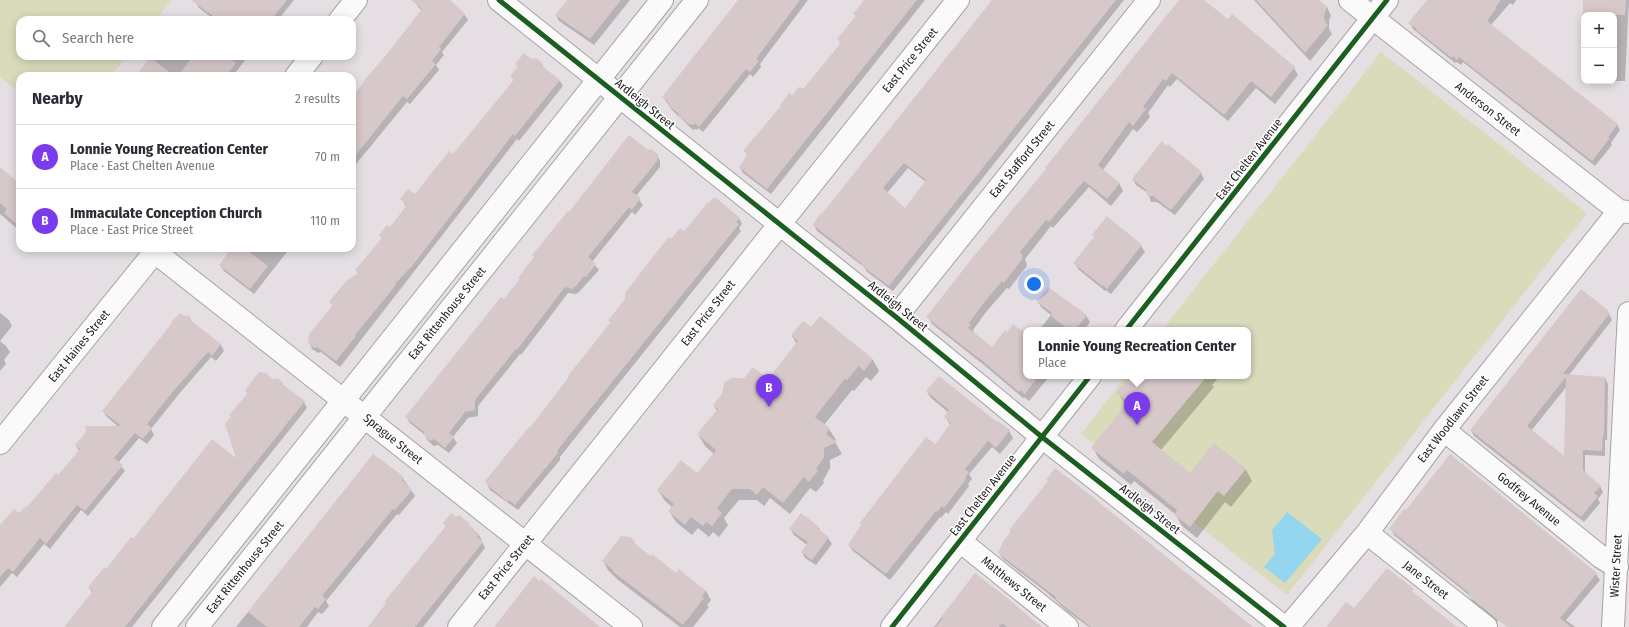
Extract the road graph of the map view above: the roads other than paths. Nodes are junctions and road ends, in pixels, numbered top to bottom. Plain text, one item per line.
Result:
1 (356, 0) edge
2 (499, 0) edge
3 (662, 0) edge
4 (696, 0) edge
5 (958, 0) edge
6 (1149, 0) edge
7 (1350, 0) edge
8 (1387, 0) edge
9 (343, 16) edge
10 (1373, 18) junction
11 (309, 60) edge
12 (299, 72) edge
13 (599, 79) junction
14 (620, 96) junction
15 (1624, 212) edge
16 (780, 224) junction
17 (155, 252) edge
18 (159, 252) edge
19 (1629, 314) edge
20 (896, 317) junction
21 (1128, 327) edge
22 (1088, 379) edge
23 (344, 400) junction
24 (365, 416) junction
25 (1444, 430) junction
26 (1626, 434) edge
27 (1042, 437) junction
28 (2, 438) edge
29 (1367, 533) junction
30 (960, 542) junction
31 (525, 543) junction
32 (1617, 567) junction
33 (1619, 622) edge
34 (163, 627) edge
35 (197, 627) edge
36 (458, 627) edge
37 (631, 627) edge
38 (892, 627) edge
39 (1067, 627) edge
40 (1284, 627) edge
41 (1288, 627) edge
42 (1486, 627) edge

1 - 9 street
2 - 13 street, Ardleigh Street
3 - 13 street
4 - 14 street, East Rittenhouse Street
5 - 16 street, East Price Street
6 - 20 street, East Stafford Street
7 - 10 street, Anderson Street
8 - 10 street, East Chelten Avenue
10 - 15 street, Anderson Street
10 - 21 street, East Chelten Avenue
11 - 12 street
13 - 14 street, Ardleigh Street
13 - 23 street
14 - 16 street, Ardleigh Street
14 - 24 street, East Rittenhouse Street
15 - 25 street, East Woodlawn Street
16 - 20 street, Ardleigh Street
16 - 31 street, East Price Street
17 - 28 street, East Haines Street
18 - 23 street, Sprague Street
19 - 26 street, Wister Street
20 - 27 street, Ardleigh Street
22 - 27 street, East Chelten Avenue
23 - 24 street, Sprague Street
23 - 34 street
24 - 31 street, Sprague Street
24 - 35 street, East Rittenhouse Street
25 - 29 street, East Woodlawn Street
25 - 32 street, Godfrey Avenue
26 - 32 street, Wister Street
27 - 30 street, East Chelten Avenue
27 - 40 street, Ardleigh Street
29 - 41 street, East Woodlawn Street
29 - 42 street, Jane Street
30 - 38 street, East Chelten Avenue
30 - 39 street, Matthews Street
31 - 36 street, East Price Street
31 - 37 street, Sprague Street
32 - 33 street, Wister Street

